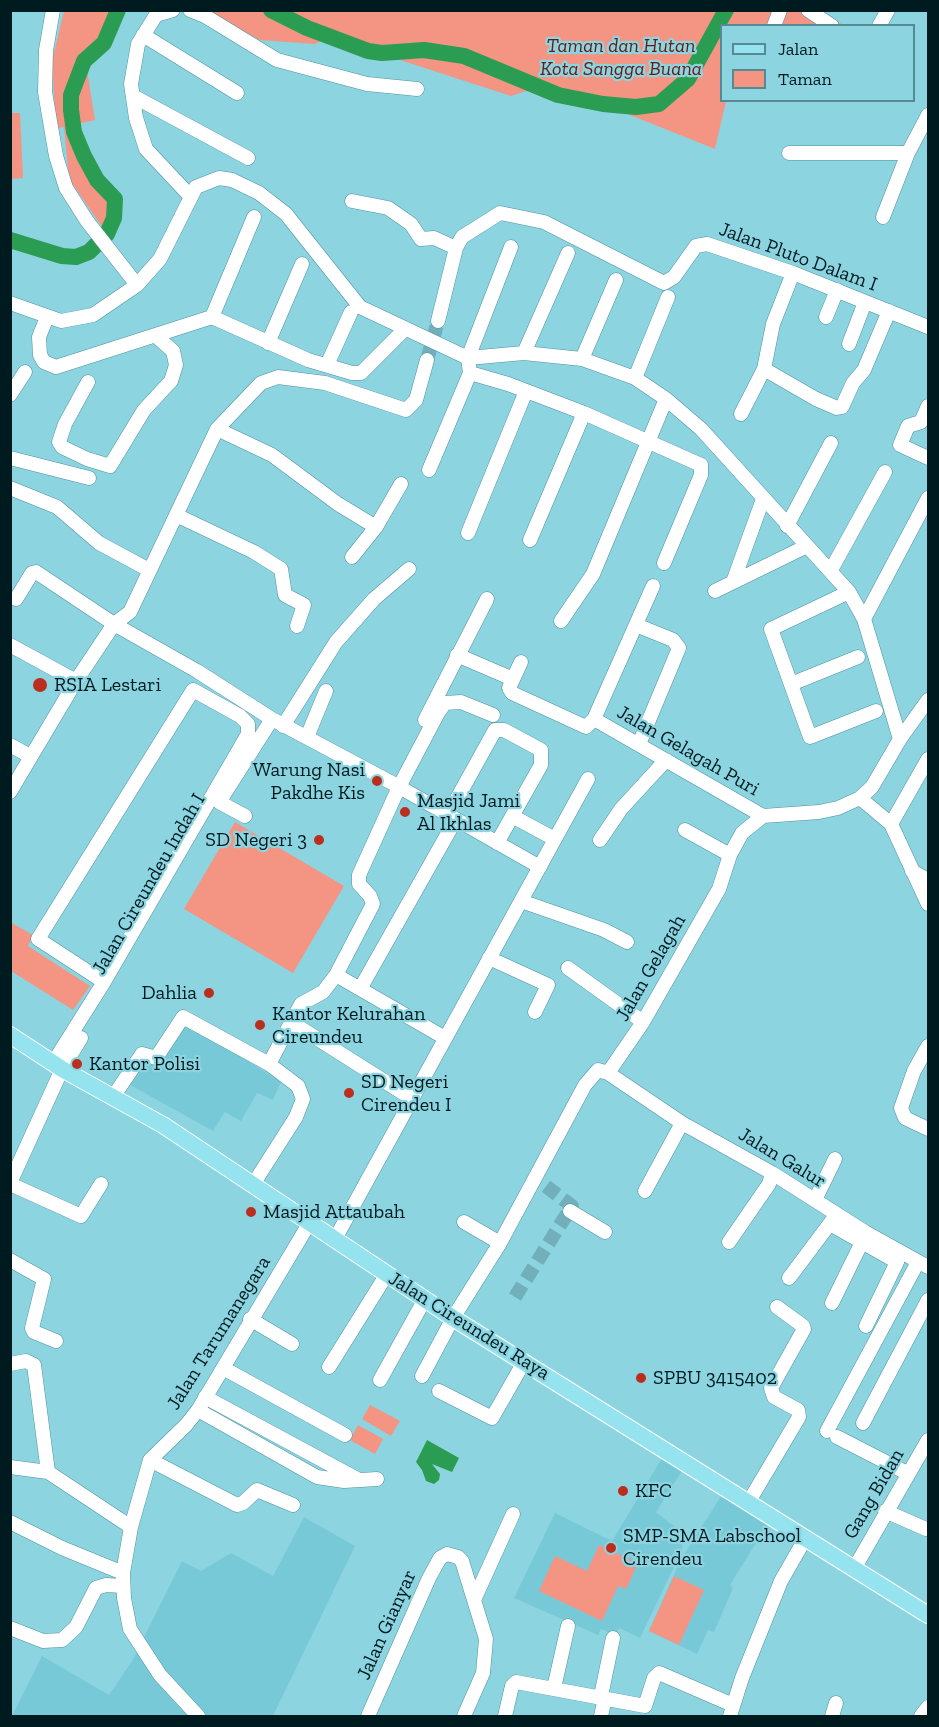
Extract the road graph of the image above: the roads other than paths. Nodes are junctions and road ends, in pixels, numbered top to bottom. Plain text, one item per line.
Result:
1 (53, 10) edge
2 (172, 10) edge
3 (189, 10) edge
4 (808, 10) edge
5 (888, 10) edge
6 (829, 24) edge
7 (880, 24) edge
8 (143, 35) junction
9 (417, 89) dead end
10 (237, 93) dead end
11 (133, 96) junction
12 (928, 115) edge
13 (789, 153) dead end
14 (908, 153) junction
15 (248, 158) dead end
16 (191, 197) junction
17 (352, 201) dead end
18 (254, 217) dead end
19 (883, 217) dead end
20 (511, 247) dead end
21 (456, 248) junction
22 (568, 253) dead end
23 (302, 264) dead end
24 (794, 273) junction
25 (616, 280) dead end
26 (137, 285) junction
27 (837, 290) junction
28 (668, 297) dead end
29 (865, 302) junction
30 (10, 303) edge
31 (889, 311) junction
32 (351, 312) dead end
33 (47, 317) junction
34 (212, 317) junction
35 (826, 317) dead end
36 (438, 321) tunnel mouth
37 (928, 327) edge
38 (404, 330) junction
39 (156, 336) junction
40 (268, 343) junction
41 (849, 345) dead end
42 (525, 353) junction
43 (468, 358) junction
44 (582, 359) junction
45 (427, 360) tunnel mouth
46 (327, 365) junction
47 (764, 369) junction
48 (25, 372) dead end
49 (470, 373) junction
50 (635, 378) junction
51 (88, 382) dead end
52 (526, 392) junction
53 (10, 395) edge
54 (664, 403) junction
55 (928, 406) edge
56 (584, 413) junction
57 (741, 414) dead end
58 (217, 429) junction
59 (650, 436) junction
60 (831, 443) dead end
61 (10, 458) edge
62 (928, 458) edge
63 (429, 470) dead end
64 (885, 472) dead end
65 (89, 478) dead end
66 (401, 484) dead end
67 (10, 488) edge
68 (928, 498) edge
69 (763, 499) junction
70 (177, 511) junction
71 (787, 526) junction
72 (376, 527) junction
73 (468, 533) dead end
74 (248, 539) dead end
75 (530, 540) dead end
76 (807, 546) junction
77 (352, 556) dead end
78 (664, 563) dead end
79 (409, 568) dead end
80 (149, 570) junction
81 (831, 570) junction
82 (733, 582) junction
83 (653, 586) dead end
84 (715, 591) dead end
85 (849, 592) junction
86 (16, 599) dead end
87 (487, 599) dead end
88 (864, 619) junction
89 (561, 621) dead end
90 (114, 624) junction
91 (636, 625) junction
92 (297, 626) dead end
93 (10, 645) edge
94 (457, 656) junction
95 (858, 657) dead end
96 (521, 662) dead end
97 (513, 679) junction
98 (76, 681) junction
99 (791, 684) junction
100 (326, 691) dead end
101 (928, 700) edge
102 (876, 711) dead end
103 (493, 715) dead end
104 (594, 719) junction
105 (277, 723) junction
106 (308, 737) junction
107 (900, 739) junction
108 (639, 744) junction
109 (10, 745) edge
110 (30, 756) junction
111 (928, 759) edge
112 (666, 760) junction
113 (588, 779) dead end
114 (397, 785) junction
115 (11, 790) edge
116 (860, 798) junction
117 (219, 802) junction
118 (454, 804) dead end
119 (245, 816) dead end
120 (512, 816) junction
121 (763, 816) junction
122 (456, 819) junction
123 (891, 824) junction
124 (685, 830) dead end
125 (551, 837) dead end
126 (600, 840) dead end
127 (497, 843) junction
128 (730, 855) junction
129 (540, 867) junction
130 (912, 871) junction
131 (928, 880) edge
132 (521, 902) junction
133 (928, 904) edge
134 (627, 942) dead end
135 (489, 958) junction
136 (568, 968) dead end
137 (336, 975) junction
138 (104, 982) junction
139 (360, 989) junction
140 (535, 1012) dead end
141 (291, 1022) junction
142 (643, 1022) junction
143 (10, 1035) edge
144 (445, 1038) junction
145 (928, 1046) edge
146 (269, 1064) junction
147 (58, 1066) junction
148 (608, 1073) junction
149 (113, 1097) junction
150 (411, 1098) junction
151 (682, 1123) junction
152 (928, 1129) edge
153 (835, 1159) dead end
154 (772, 1173) junction
155 (11, 1179) edge
156 (254, 1183) junction
157 (101, 1184) dead end
158 (645, 1191) dead end
159 (815, 1200) junction
160 (570, 1210) dead end
161 (833, 1219) junction
162 (310, 1222) junction
163 (464, 1222) dead end
164 (605, 1232) dead end
165 (335, 1239) junction
166 (729, 1242) dead end
167 (862, 1242) junction
168 (500, 1243) junction
169 (10, 1260) edge
170 (923, 1264) edge
171 (387, 1274) junction
172 (789, 1278) dead end
173 (425, 1299) junction
174 (928, 1300) edge
175 (832, 1303) dead end
176 (777, 1307) dead end
177 (453, 1317) junction
178 (250, 1319) junction
179 (866, 1326) dead end
180 (56, 1341) dead end
181 (292, 1344) dead end
182 (524, 1362) junction
183 (10, 1364) edge
184 (329, 1367) dead end
185 (223, 1368) junction
186 (422, 1376) dead end
187 (380, 1380) dead end
188 (440, 1391) dead end
189 (205, 1397) junction
190 (198, 1410) junction
191 (863, 1423) dead end
192 (345, 1435) dead end
193 (928, 1440) edge
194 (150, 1460) junction
195 (10, 1467) edge
196 (48, 1472) junction
197 (907, 1473) junction
198 (377, 1479) dead end
199 (360, 1480) junction
200 (748, 1503) junction
201 (293, 1505) dead end
202 (885, 1512) junction
203 (513, 1514) dead end
204 (10, 1522) edge
205 (131, 1527) junction
206 (926, 1529) dead end
207 (805, 1539) junction
208 (854, 1569) junction
209 (123, 1580) junction
210 (474, 1600) junction
211 (928, 1615) edge
212 (568, 1626) dead end
213 (10, 1628) edge
214 (613, 1638) dead end
215 (554, 1688) junction
216 (603, 1697) junction
217 (928, 1707) edge
218 (644, 1711) edge
219 (731, 1711) edge
220 (198, 1716) edge
221 (368, 1716) edge
222 (464, 1716) edge
223 (505, 1716) edge
224 (601, 1716) edge
225 (921, 1716) edge

1 - 26 street
2 - 8 street
3 - 9 street
4 - 6 street
5 - 7 street
8 - 10 street
8 - 11 street
11 - 15 street
11 - 16 street
12 - 14 street
13 - 14 street
14 - 19 street
16 - 26 street
16 - 38 street
17 - 21 street
18 - 34 street
20 - 43 street
21 - 24 street, Jalan Pluto Dalam I
21 - 36 street
22 - 42 street
23 - 40 street
24 - 27 street, Jalan Pluto Dalam I
24 - 47 street
25 - 44 street
26 - 33 street
27 - 29 street, Jalan Pluto Dalam I
27 - 35 street
28 - 50 street
29 - 31 street, Jalan Pluto Dalam I
29 - 41 street
30 - 33 street
31 - 37 street, Jalan Pluto Dalam I
31 - 47 street, Jalan Pluto Dalam I
32 - 46 street
33 - 39 street
34 - 39 street
34 - 40 street
38 - 43 street
38 - 46 street
39 - 51 street
40 - 46 street
42 - 43 street
42 - 44 street
43 - 49 street
44 - 50 street
45 - 58 street
47 - 57 street
48 - 53 street
49 - 52 street
49 - 63 street
50 - 54 street
52 - 56 street
52 - 73 street
54 - 59 street
54 - 69 street
55 - 62 street
56 - 59 street
56 - 75 street
58 - 70 street
58 - 72 street
59 - 78 street
59 - 89 street
60 - 71 street
61 - 65 street
64 - 81 street
66 - 72 street
67 - 80 street
68 - 88 street
69 - 71 street
69 - 82 street
70 - 74 street
70 - 80 street
70 - 92 street
71 - 76 street
72 - 77 street
76 - 81 street
76 - 82 street
79 - 105 street, Jalan Cireundeu Indah I
80 - 90 street
81 - 85 street
82 - 84 street
83 - 91 street
85 - 88 street
85 - 99 street
86 - 90 street
87 - 94 street
88 - 107 street
90 - 98 street
90 - 105 street
91 - 104 street
91 - 108 street
93 - 98 street
94 - 97 street
94 - 114 street
95 - 99 street
96 - 97 street
97 - 104 street
98 - 110 street
99 - 102 street
100 - 106 street
101 - 107 street
103 - 114 street
104 - 108 street, Jalan Gelagah Puri
105 - 106 street
105 - 117 street, Jalan Cireundeu Indah I
106 - 114 street
107 - 116 street
108 - 112 street, Jalan Gelagah Puri
109 - 110 street
110 - 115 street
111 - 123 street
112 - 121 street, Jalan Gelagah Puri
112 - 126 street
113 - 129 street
114 - 122 street
114 - 137 street
116 - 121 street
116 - 123 street
117 - 119 street
117 - 147 street, Jalan Cireundeu Indah I
118 - 120 street
120 - 125 street
120 - 127 street
121 - 128 street, Jalan Gelagah
122 - 127 street
122 - 139 street
123 - 130 street
124 - 128 street
127 - 129 street
128 - 142 street, Jalan Gelagah
129 - 132 street
130 - 131 street
130 - 133 street
132 - 134 street
132 - 135 street
135 - 140 street
135 - 144 street
136 - 142 street
137 - 139 street
137 - 141 street
138 - 138 street
138 - 147 street
139 - 144 street
141 - 146 street
141 - 150 street
142 - 148 street, Jalan Gelagah
143 - 147 main road, Jalan Cireundeu Raya
144 - 150 street
145 - 152 street
146 - 149 street
146 - 156 street
147 - 149 main road, Jalan Cireundeu Raya
147 - 155 street
148 - 151 street, Jalan Galur
148 - 168 street, Jalan Gelagah
149 - 156 main road, Jalan Cireundeu Raya
150 - 165 street
151 - 154 street, Jalan Galur
151 - 158 street
153 - 159 street
154 - 159 street, Jalan Galur
154 - 166 street
155 - 157 street
156 - 162 main road, Jalan Cireundeu Raya
159 - 161 street, Jalan Galur
160 - 164 street
161 - 167 street
161 - 170 street, Jalan Galur
161 - 172 street
162 - 165 main road, Jalan Cireundeu Raya
162 - 178 street, Jalan Tarumanegara
163 - 168 street
165 - 171 main road, Jalan Cireundeu Raya
167 - 175 street
167 - 179 street
168 - 177 street, Jalan Gelagah
169 - 180 street
170 - 197 street
171 - 173 main road, Jalan Cireundeu Raya
171 - 184 street
173 - 177 main road, Jalan Cireundeu Raya
173 - 187 street
174 - 191 street
176 - 200 street
177 - 182 main road, Jalan Cireundeu Raya
177 - 186 street, Jalan Gelagah
178 - 181 street
178 - 185 street, Jalan Tarumanegara
182 - 188 street
182 - 200 main road, Jalan Cireundeu Raya
183 - 196 street
185 - 189 street, Jalan Tarumanegara
185 - 192 street
189 - 190 street, Jalan Tarumanegara
189 - 199 street
190 - 194 street, Jalan Tarumanegara
190 - 199 street
193 - 197 street, Gang Bidan
194 - 201 street
194 - 205 street, Jalan Tarumanegara
195 - 196 street
196 - 205 street
197 - 202 street, Gang Bidan
198 - 199 street
200 - 207 main road, Jalan Cireundeu Raya
202 - 206 street
202 - 208 street, Gang Bidan
203 - 210 street
204 - 209 street
205 - 209 street, Jalan Tarumanegara
207 - 208 main road, Jalan Cireundeu Raya
207 - 219 street
208 - 211 main road, Jalan Cireundeu Raya
209 - 213 street
209 - 220 street, Jalan Tarumanegara
210 - 221 street, Jalan Gianyar
210 - 222 street
212 - 215 street
214 - 216 street
215 - 216 street
215 - 223 street
216 - 218 street
216 - 224 street
217 - 225 street
218 - 219 street

